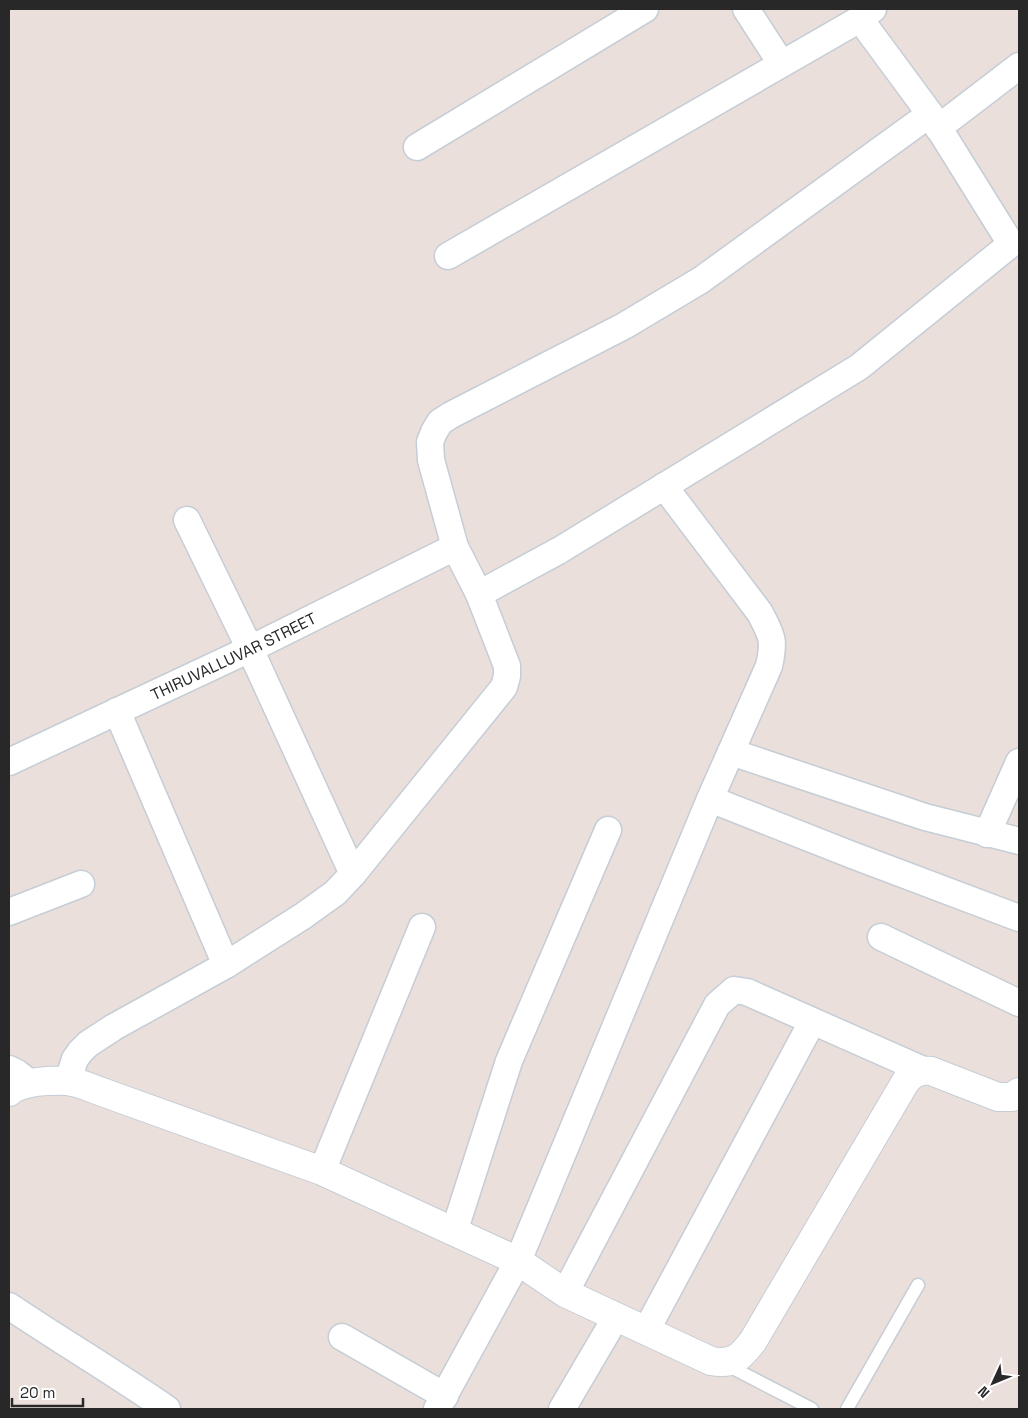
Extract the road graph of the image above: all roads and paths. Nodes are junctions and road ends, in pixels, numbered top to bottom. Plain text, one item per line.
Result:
1 (645, 9) edge
2 (746, 9) edge
3 (866, 14) edge
4 (781, 62) junction
5 (1019, 66) edge
6 (934, 121) junction
7 (417, 147) dead end
8 (448, 256) dead end
9 (664, 486) junction
10 (187, 520) dead end
11 (455, 547) junction
12 (479, 594) junction
13 (250, 649) junction
14 (117, 711) junction
15 (731, 752) junction
16 (9, 762) edge
17 (1019, 762) edge
18 (710, 799) junction
19 (608, 830) dead end
20 (987, 834) junction
21 (1019, 841) edge
22 (353, 874) junction
23 (81, 884) dead end
24 (9, 912) edge
25 (1019, 918) edge
26 (422, 927) dead end
27 (881, 937) dead end
28 (226, 965) junction
29 (1019, 1002) edge
30 (812, 1022) junction
31 (923, 1070) junction
32 (16, 1081) edge
33 (68, 1081) junction
34 (1019, 1092) edge
35 (322, 1171) junction
36 (454, 1232) junction
37 (518, 1261) junction
38 (918, 1285) dead end
39 (565, 1293) junction
40 (9, 1306) edge
41 (616, 1317) junction
42 (646, 1331) junction
43 (342, 1337) dead end
44 (723, 1363) junction
45 (441, 1403) edge
46 (167, 1409) edge
47 (562, 1409) edge
48 (812, 1409) edge
49 (846, 1409) edge

1 - 7 street
2 - 4 street
3 - 4 street
3 - 6 street
4 - 8 street
5 - 6 street
6 - 9 street
6 - 11 street
9 - 12 street
9 - 15 street
10 - 13 street
11 - 12 street
11 - 13 street, THIRUVALLUVAR STREET
12 - 22 street
13 - 14 street, THIRUVALLUVAR STREET
13 - 22 street
14 - 16 street, THIRUVALLUVAR STREET
14 - 28 street
15 - 18 street
15 - 20 street
17 - 20 street
18 - 25 street
18 - 37 street
19 - 36 street
20 - 21 street
22 - 28 street
23 - 24 street
26 - 35 street
27 - 29 street
28 - 33 street
30 - 31 street
30 - 39 street
30 - 42 street
31 - 34 street
31 - 44 street
32 - 33 street
33 - 35 street
35 - 36 street
36 - 37 street
37 - 39 street
37 - 45 street
38 - 49 lane
39 - 41 street
40 - 46 street
41 - 42 street
41 - 47 street
42 - 44 street
43 - 45 street
44 - 48 lane

